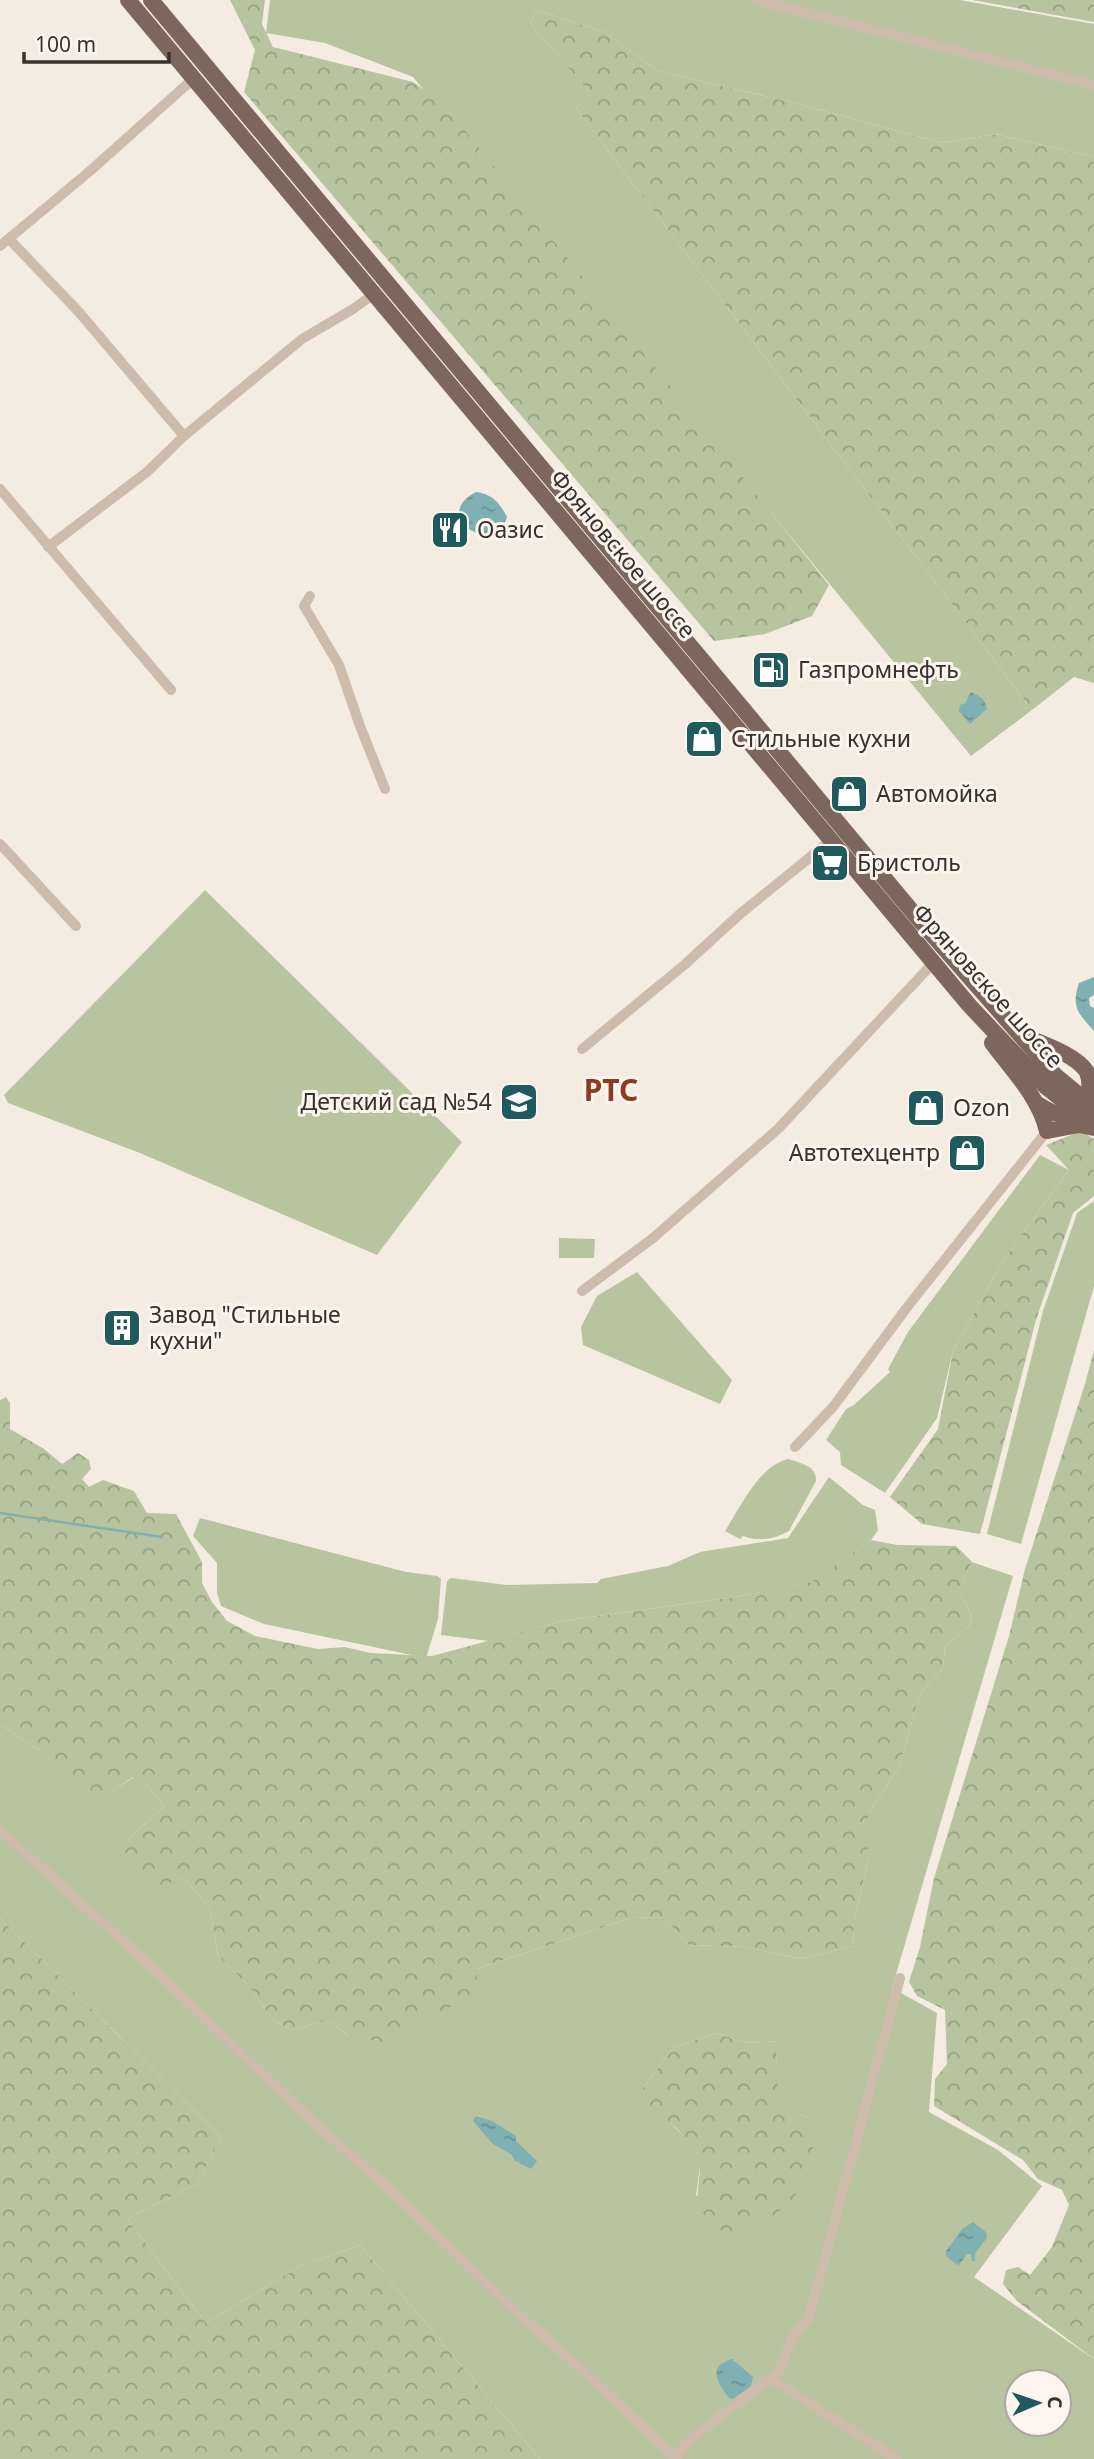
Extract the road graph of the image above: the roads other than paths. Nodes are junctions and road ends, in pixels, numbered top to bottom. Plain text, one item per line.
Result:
1 (128, 0) edge
2 (151, 0) edge
3 (755, 0) edge
4 (193, 79) junction
5 (1094, 85) edge
6 (9, 239) junction
7 (0, 246) edge
8 (374, 294) junction
9 (184, 436) junction
10 (0, 489) edge
11 (48, 547) junction
12 (310, 596) dead end
13 (171, 690) dead end
14 (385, 789) dead end
15 (831, 841) junction
16 (0, 844) edge
17 (76, 926) dead end
18 (934, 962) junction
19 (969, 1005) junction
20 (1018, 1033) junction
21 (582, 1049) dead end
22 (1037, 1103) junction
23 (1086, 1107) edge
24 (1094, 1127) edge
25 (1047, 1131) junction
26 (582, 1291) dead end
27 (794, 1447) dead end
28 (0, 1830) edge
29 (900, 1978) dead end
30 (770, 2378) junction
31 (675, 2457) edge
32 (897, 2459) edge

1 - 4 main road, Фряновское шоссе
2 - 20 main road, Фряновское шоссе
3 - 5 street
4 - 6 street
4 - 8 main road, Фряновское шоссе
6 - 7 street
6 - 9 street
8 - 9 street
8 - 15 main road, Фряновское шоссе
9 - 11 street
10 - 11 street
11 - 13 street
12 - 14 street
15 - 18 main road, Фряновское шоссе
15 - 21 street
16 - 17 street
18 - 19 main road, Фряновское шоссе
18 - 26 street
19 - 22 main road
19 - 23 main road, Фряновское шоссе
20 - 23 main road, Фряновское шоссе
20 - 23 main road
22 - 23 main road
22 - 25 main road
23 - 24 main road, Фряновское шоссе
23 - 25 main road
24 - 25 main road
25 - 27 street
28 - 31 street
29 - 30 street
30 - 31 street
30 - 32 street

